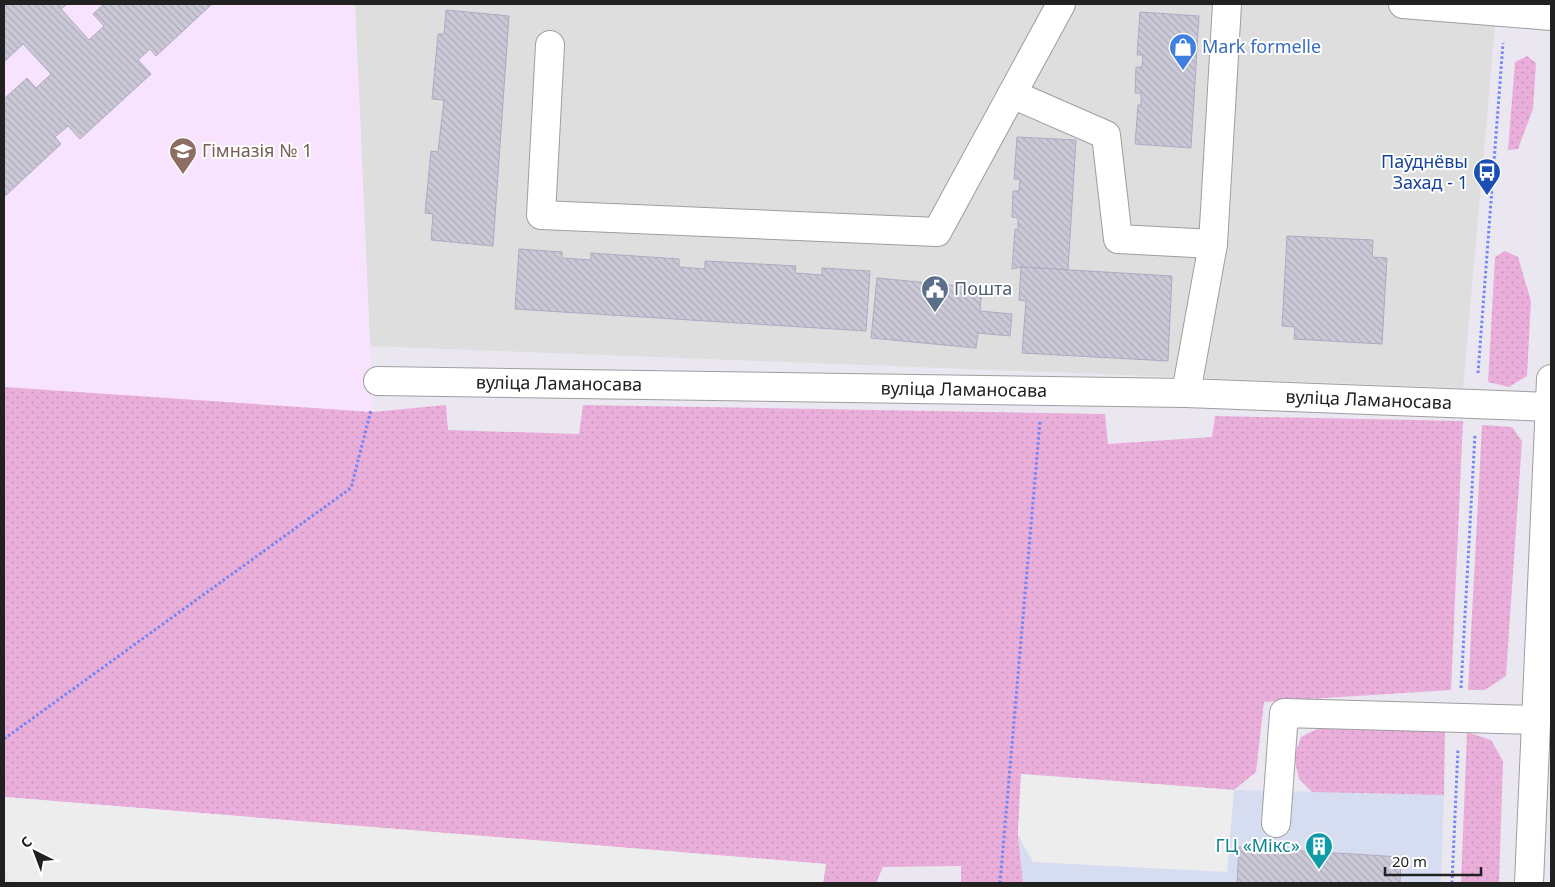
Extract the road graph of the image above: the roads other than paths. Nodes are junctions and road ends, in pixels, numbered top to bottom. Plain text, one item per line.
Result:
1 (1061, 4) edge
2 (1227, 4) edge
3 (1403, 4) edge
4 (1551, 16) edge
5 (550, 45) dead end
6 (1012, 94) junction
7 (1213, 244) junction
8 (1551, 379) edge
9 (378, 381) road end
10 (1186, 393) junction
11 (1550, 407) junction
12 (1536, 720) junction
13 (1276, 823) dead end
14 (1529, 883) edge

1 - 6 street
2 - 7 street
3 - 4 street
5 - 6 street
6 - 7 street
7 - 10 street
8 - 11 street
9 - 10 street, вуліца Ламаносава
10 - 11 street, вуліца Ламаносава
11 - 12 street
12 - 13 street
12 - 14 street

